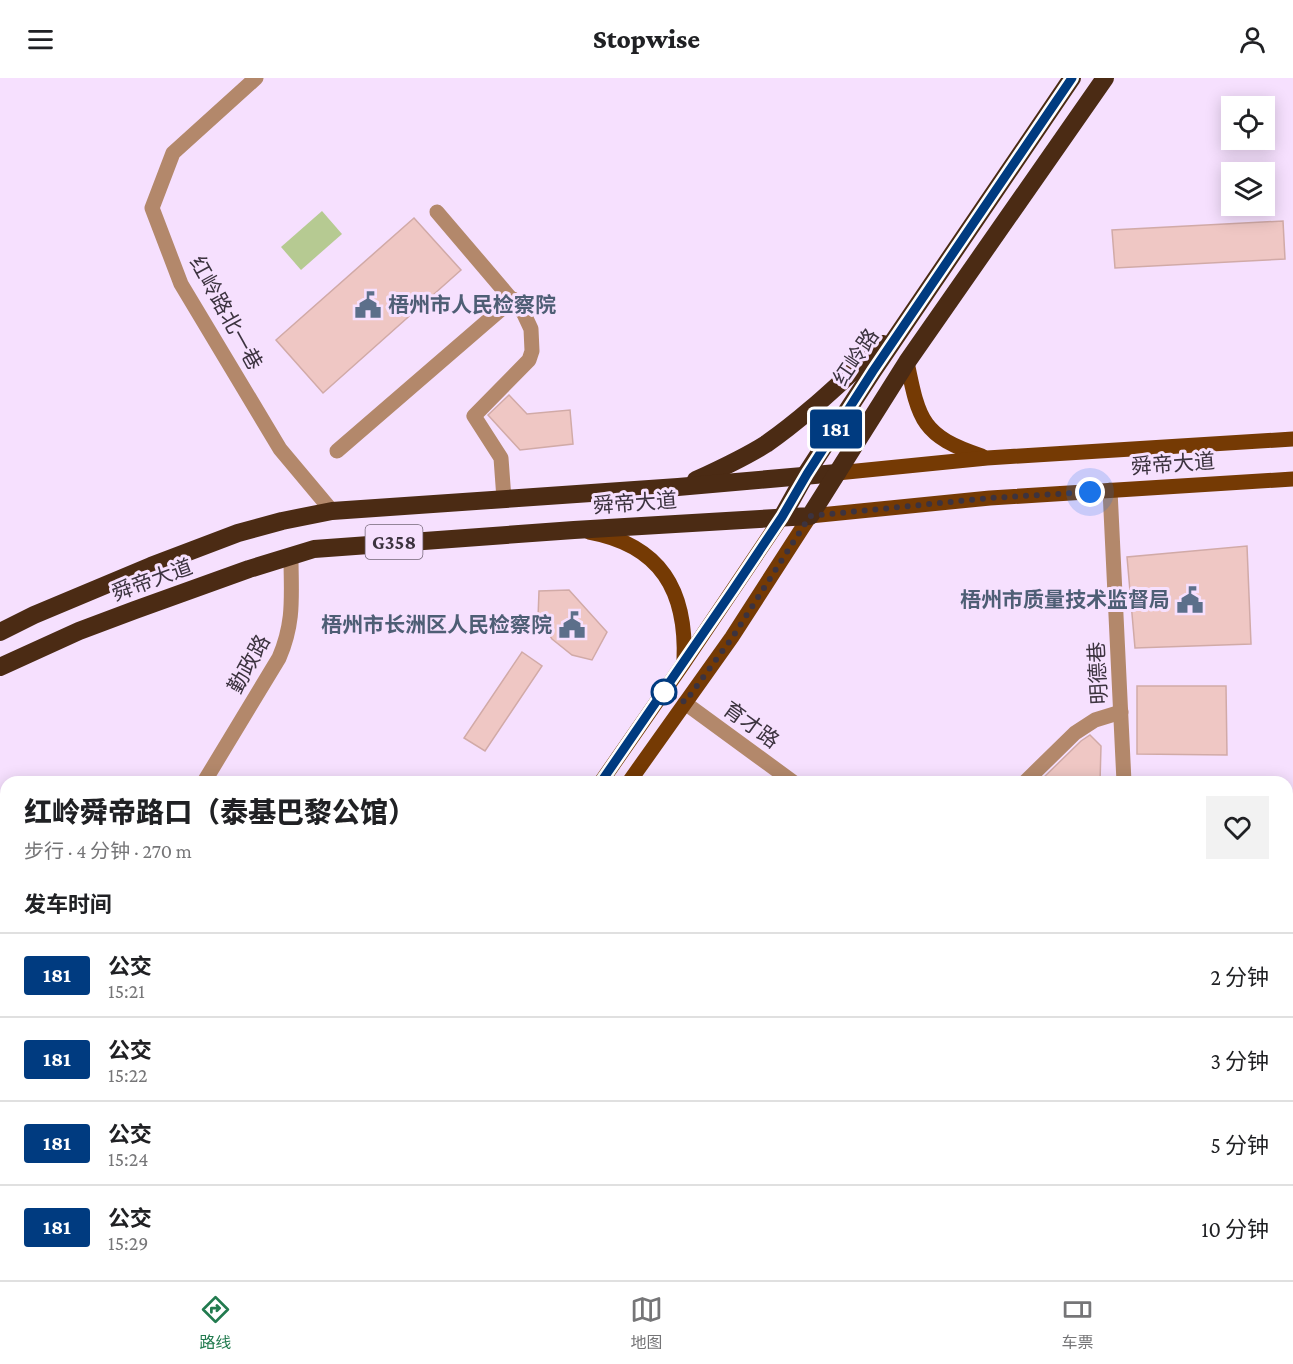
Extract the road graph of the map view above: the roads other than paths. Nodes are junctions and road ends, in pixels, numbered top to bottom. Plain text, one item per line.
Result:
1 (256, 78) edge
2 (1072, 78) edge
3 (1105, 78) edge
4 (437, 212) dead end
5 (513, 299) junction
6 (905, 325) junction
7 (907, 362) junction
8 (1293, 439) edge
9 (337, 451) dead end
10 (987, 458) junction
11 (837, 473) junction
12 (807, 474) junction
13 (1293, 479) edge
14 (678, 487) junction
15 (1110, 490) junction
16 (504, 499) junction
17 (332, 511) junction
18 (810, 516) junction
19 (782, 517) junction
20 (574, 530) junction
21 (291, 555) junction
22 (0, 632) edge
23 (683, 664) junction
24 (0, 667) edge
25 (685, 702) junction
26 (1121, 712) junction
27 (208, 776) edge
28 (605, 776) edge
29 (633, 776) edge
30 (785, 776) edge
31 (1031, 776) edge
32 (1124, 776) edge

1 - 17 street, 红岭路北一巷
2 - 6 highway, 红岭路
3 - 7 highway
4 - 5 street
5 - 9 street
5 - 16 street
6 - 12 highway, 红岭路
6 - 14 highway
7 - 10 main road
7 - 11 highway
8 - 10 main road, 舜帝大道
10 - 11 main road, 舜帝大道
11 - 12 highway, G358
11 - 18 highway
12 - 14 highway, 舜帝大道 / G358
12 - 19 highway, 红岭路
13 - 15 main road, 舜帝大道
14 - 16 highway, 舜帝大道 / G358
15 - 18 main road, 舜帝大道
15 - 26 street, 明德巷
16 - 17 highway, 舜帝大道 / G358
17 - 22 highway, 舜帝大道 / G358
18 - 19 highway, 舜帝大道 / G358
18 - 25 main road
19 - 20 highway, 舜帝大道 / G358
19 - 23 main road, 红岭路
20 - 21 highway, 舜帝大道 / G358
20 - 23 main road
21 - 24 highway, 舜帝大道 / G358
21 - 27 street, 勤政路
23 - 28 main road, 红岭路
25 - 29 main road
25 - 30 street, 育才路
26 - 31 street
26 - 32 street, 明德巷

